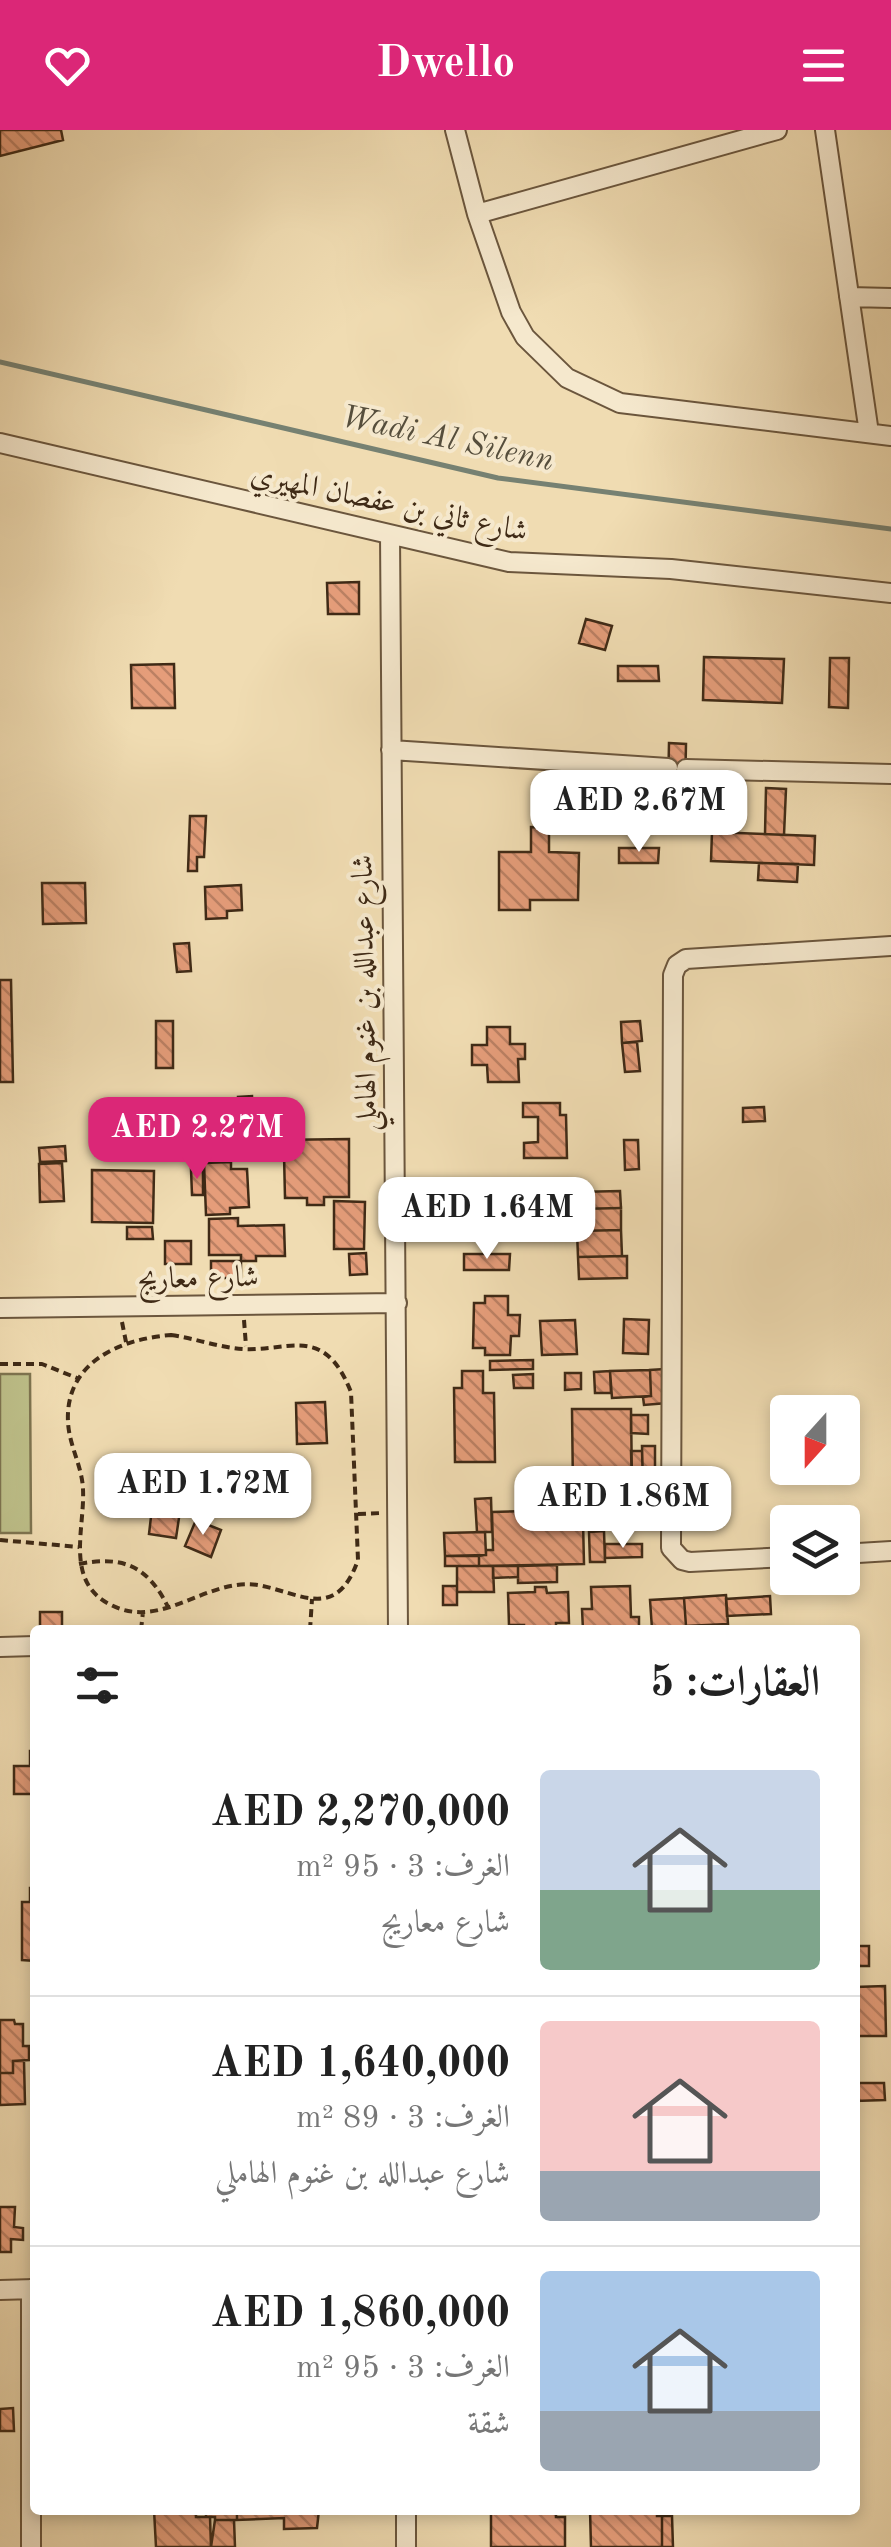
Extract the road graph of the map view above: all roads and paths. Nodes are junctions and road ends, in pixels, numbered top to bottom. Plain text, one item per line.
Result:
1 (454, 130) edge
2 (777, 130) edge
3 (825, 130) edge
4 (477, 214) junction
5 (849, 297) junction
6 (891, 298) edge
7 (869, 433) junction
8 (891, 436) edge
9 (0, 443) edge
10 (390, 535) junction
11 (891, 592) edge
12 (391, 750) junction
13 (891, 774) edge
14 (891, 946) edge
15 (397, 1303) junction
16 (242, 1306) junction
17 (0, 1308) edge
18 (246, 1348) junction
19 (0, 1364) edge
20 (77, 1378) junction
21 (397, 1512) junction
22 (358, 1514) junction
23 (0, 1540) edge
24 (79, 1547) junction
25 (891, 1551) edge
26 (860, 1553) edge
27 (770, 1558) edge
28 (78, 1564) junction
29 (312, 1599) junction
30 (169, 1609) junction
31 (143, 1612) junction
32 (142, 1625) edge
33 (310, 1625) edge
34 (398, 1625) edge
35 (30, 1646) edge
36 (0, 1647) edge
37 (30, 2289) edge
38 (0, 2290) edge
39 (32, 2515) edge
40 (406, 2515) edge
41 (32, 2547) edge
42 (406, 2547) edge

1 - 4 street
2 - 4 street
3 - 5 street
4 - 7 street
5 - 6 street
5 - 7 street
7 - 8 street
9 - 10 street, شارع ثاني بن عفصان المهيري
10 - 11 street, شارع ثاني بن عفصان المهيري
10 - 12 street, شارع عبدالله بن غنوم الهاملي
12 - 13 street
12 - 15 street, شارع عبدالله بن غنوم الهاملي
14 - 27 street
15 - 16 street, شارع معاريج
15 - 21 street, شارع عبدالله بن غنوم الهاملي
16 - 17 street, شارع معاريج
16 - 18 path
18 - 20 path
18 - 22 path
19 - 20 path
20 - 24 path
21 - 22 path
21 - 34 street, شارع عبدالله بن غنوم الهاملي
22 - 29 path
23 - 24 path
24 - 28 path
25 - 26 street
28 - 30 path
28 - 31 path
29 - 30 path
29 - 33 path
30 - 31 path
31 - 32 path
35 - 36 street
37 - 38 street
39 - 41 street
40 - 42 street

